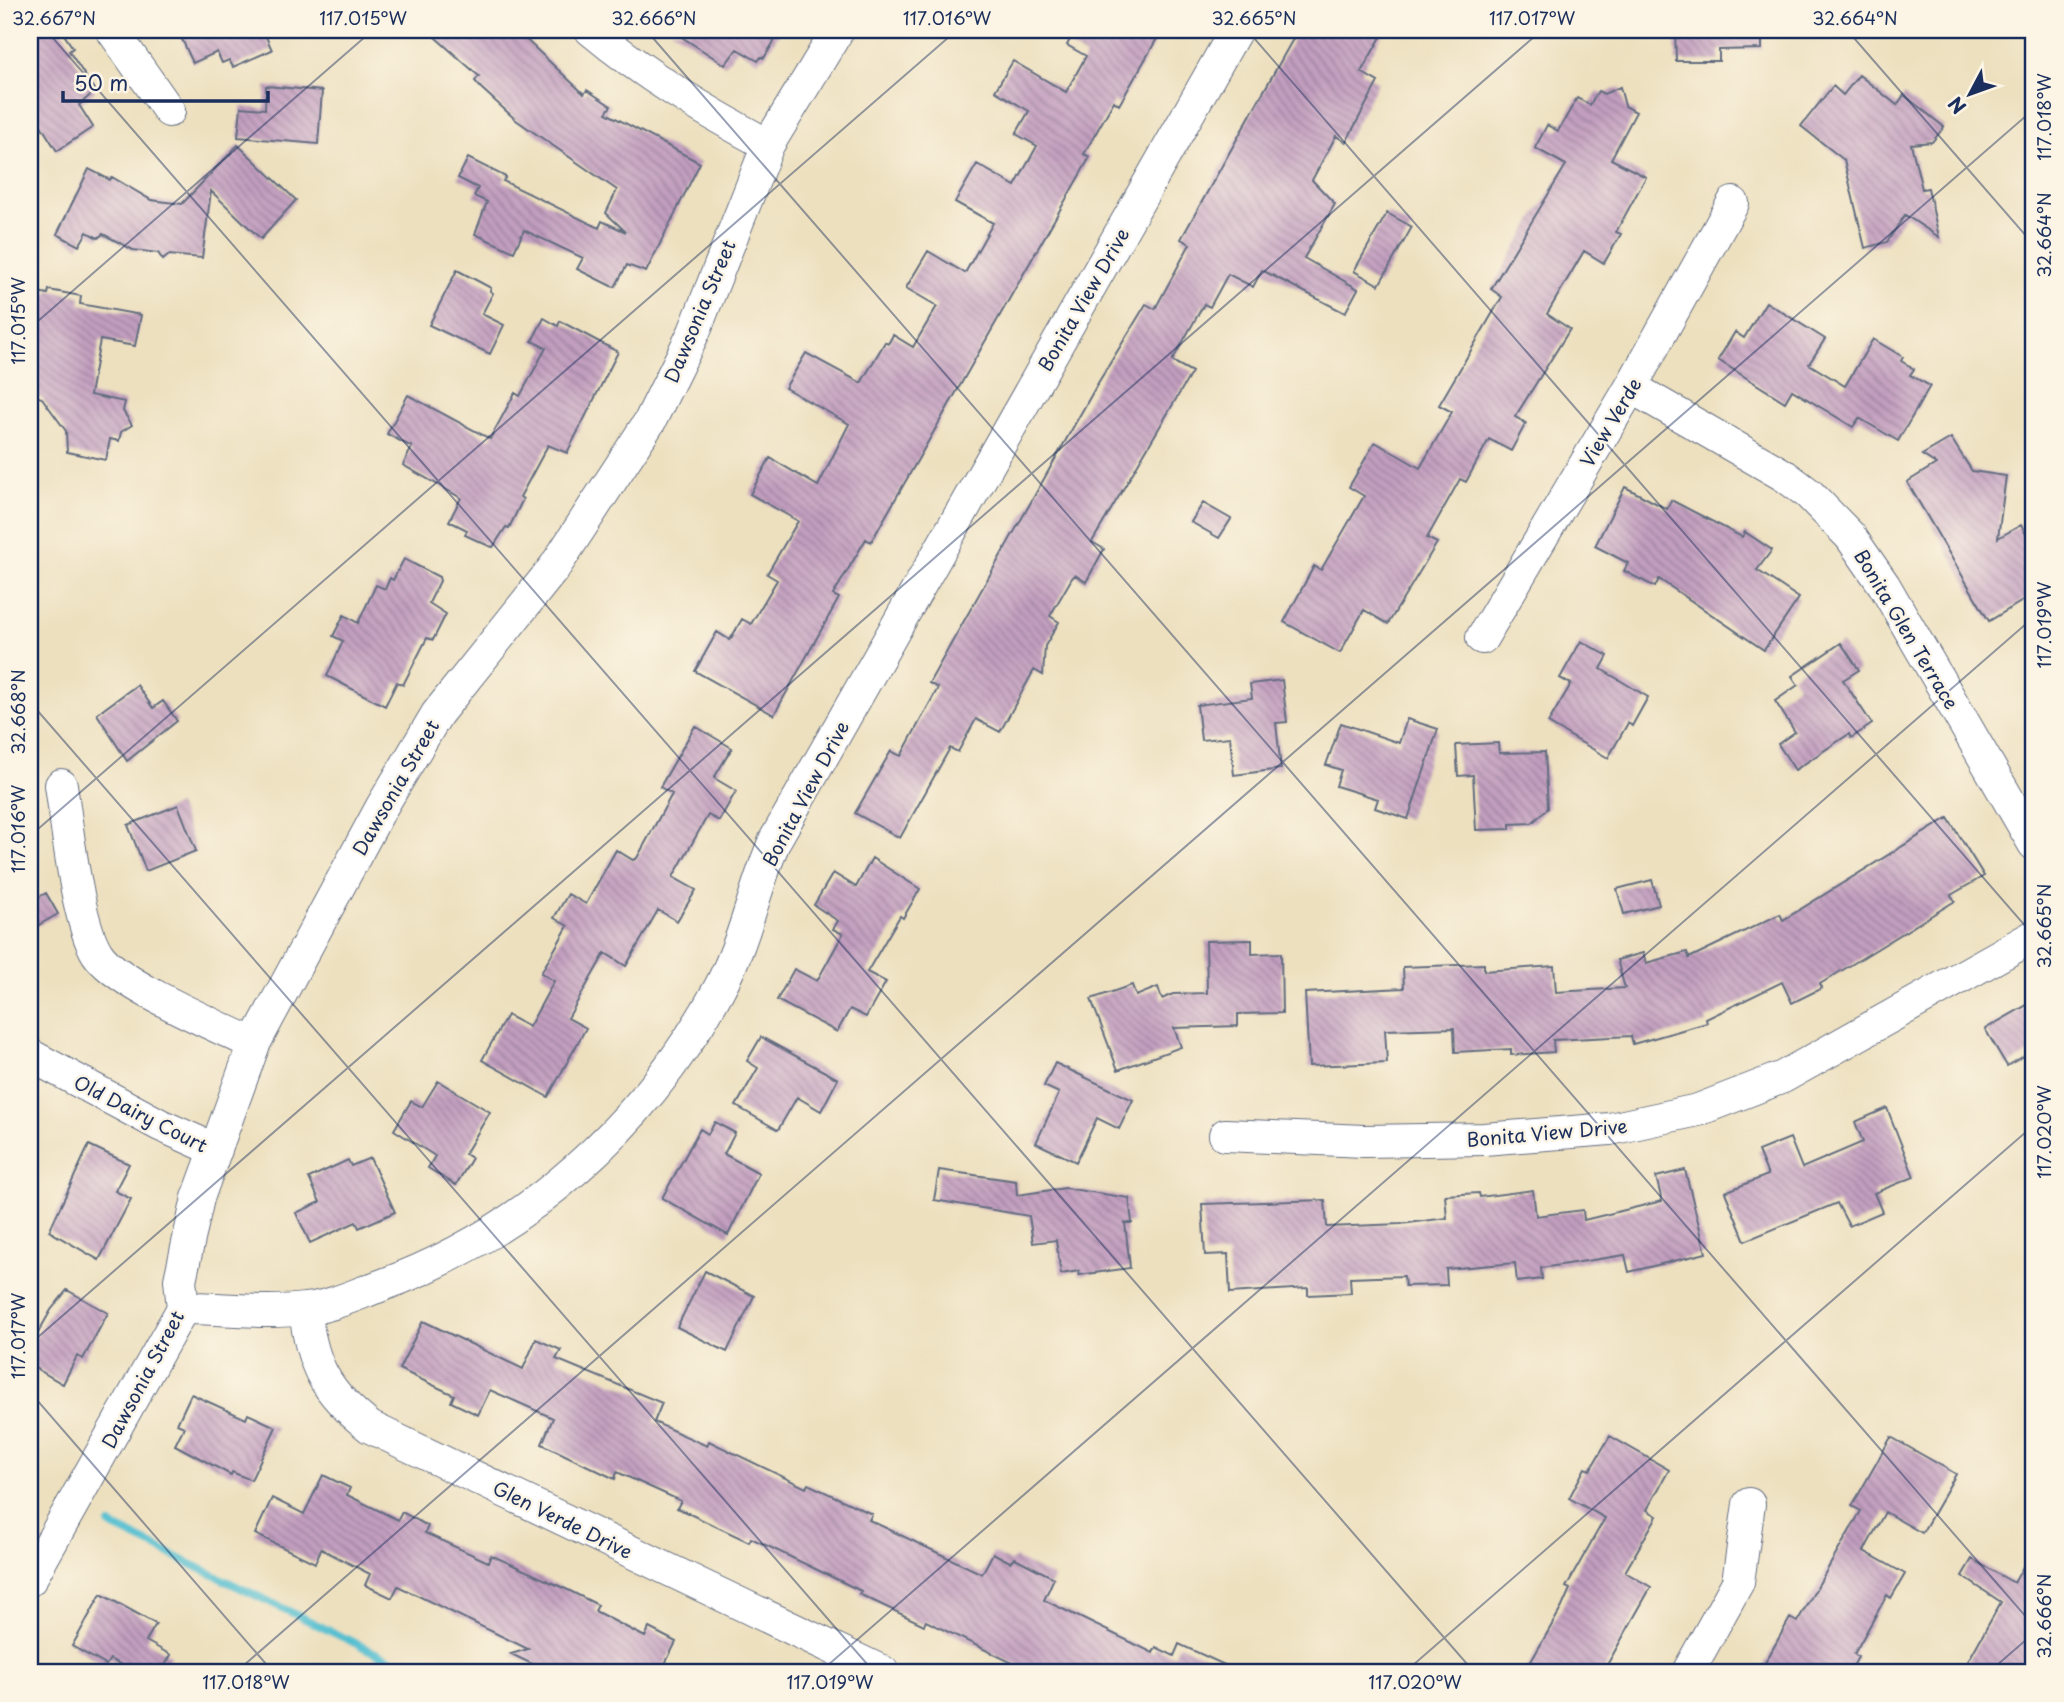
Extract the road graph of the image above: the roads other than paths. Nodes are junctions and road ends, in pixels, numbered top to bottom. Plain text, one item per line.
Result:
1 (112, 30) edge
2 (591, 30) edge
3 (838, 30) edge
4 (1236, 30) edge
5 (169, 111) dead end
6 (768, 145) junction
7 (1733, 203) dead end
8 (1631, 387) junction
9 (1482, 638) dead end
10 (61, 785) dead end
11 (2034, 844) edge
12 (2034, 936) edge
13 (254, 1044) junction
14 (30, 1055) edge
15 (1225, 1135) dead end
16 (216, 1150) junction
17 (183, 1308) junction
18 (306, 1310) junction
19 (1749, 1504) dead end
20 (30, 1580) edge
21 (883, 1672) edge
22 (1688, 1672) edge

1 - 5 street
2 - 6 street
3 - 6 street, Dawsonia Street
4 - 18 street, Bonita View Drive
6 - 13 street, Dawsonia Street
7 - 8 street, View Verde
8 - 9 street, View Verde
8 - 11 street, Bonita Glen Terrace
10 - 13 street
12 - 15 street, Bonita View Drive
13 - 16 street, Dawsonia Street
14 - 16 street, Old Dairy Court
16 - 17 street, Dawsonia Street
17 - 18 street, Bonita View Drive
17 - 20 street, Dawsonia Street
18 - 21 street, Glen Verde Drive
19 - 22 street

